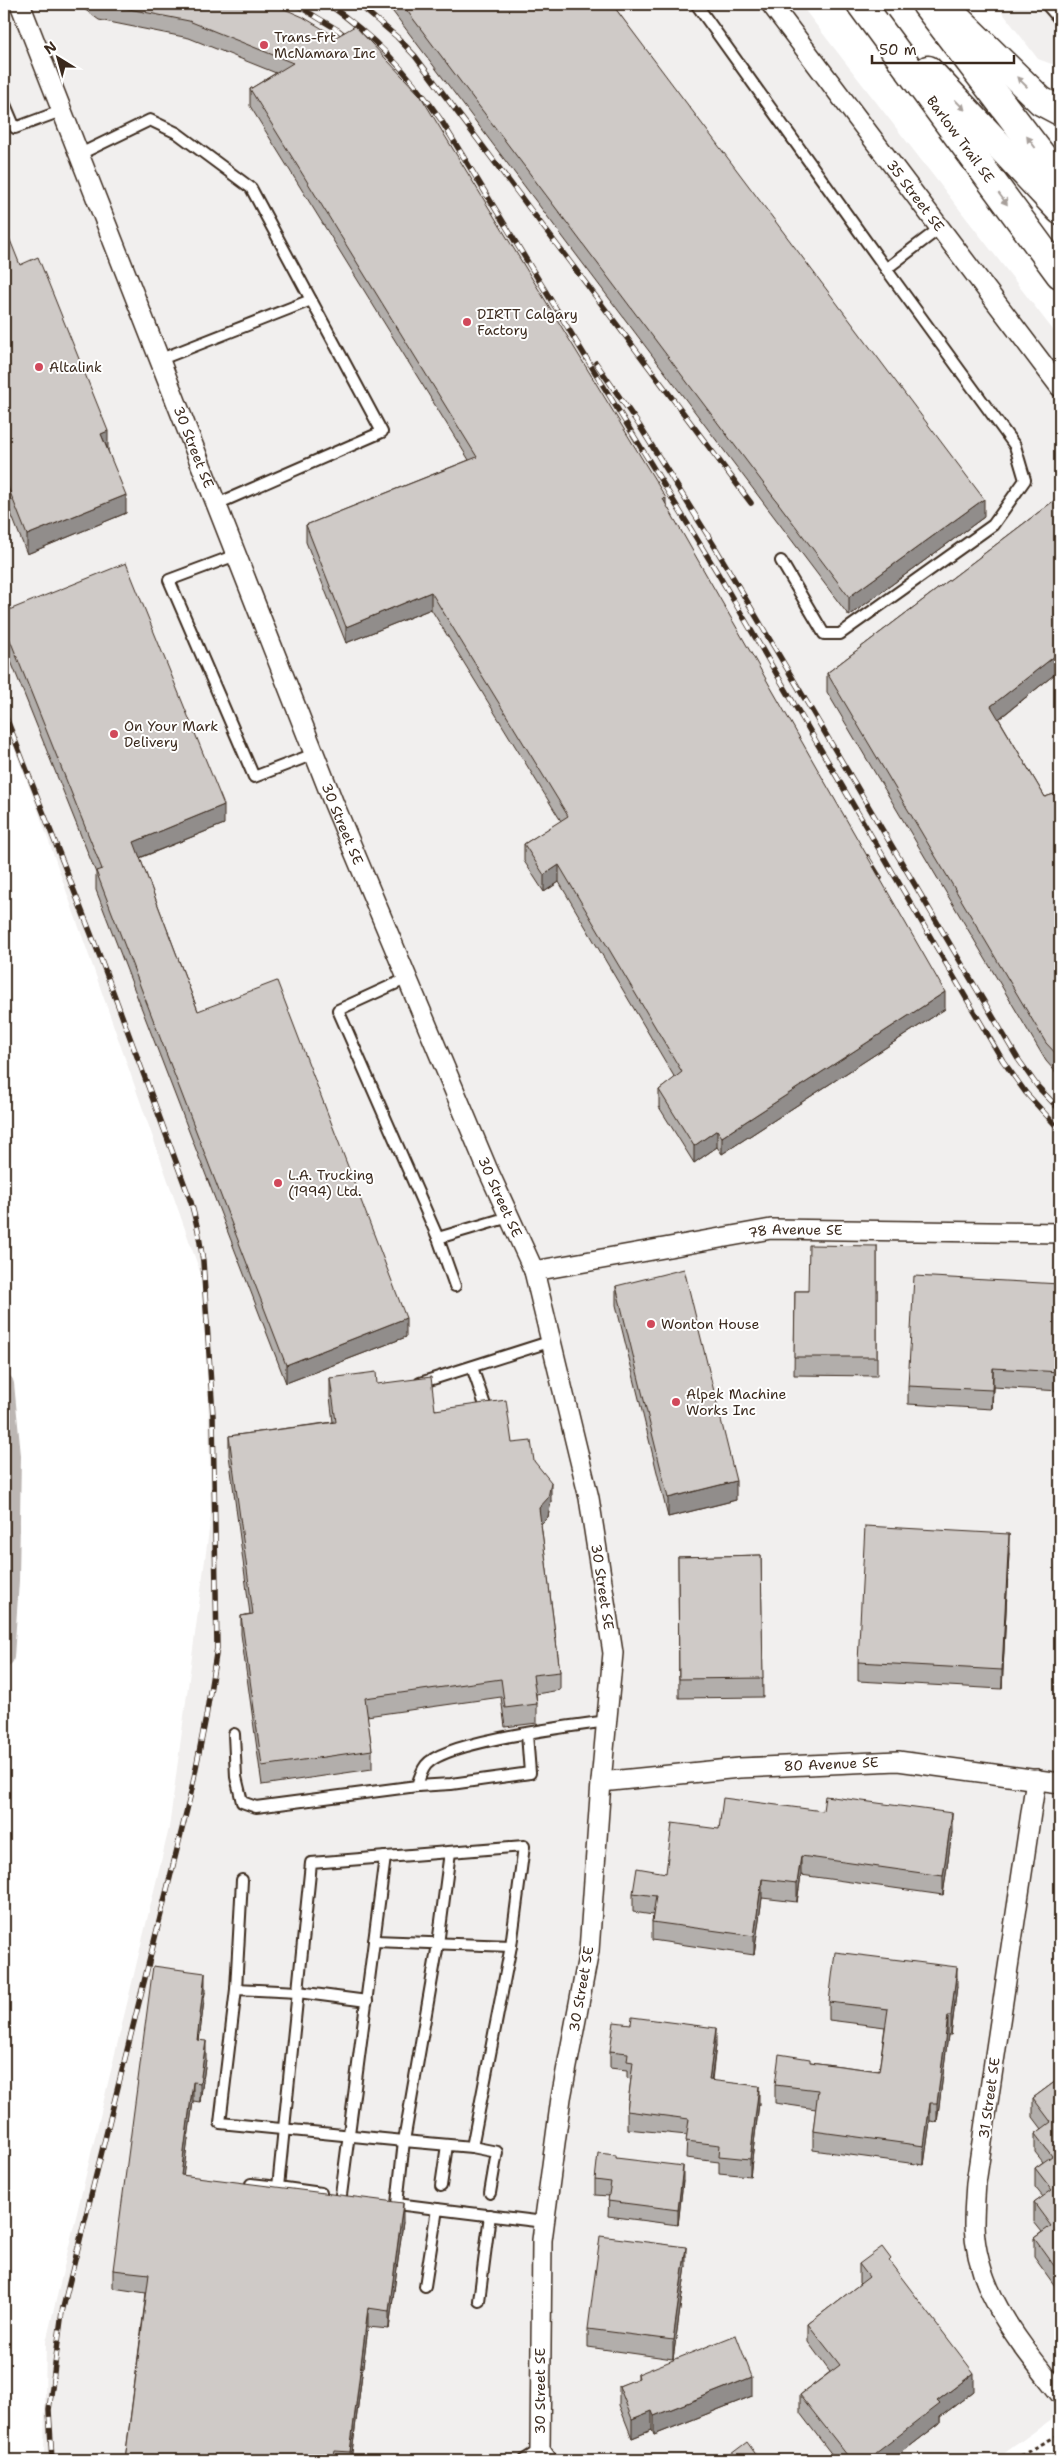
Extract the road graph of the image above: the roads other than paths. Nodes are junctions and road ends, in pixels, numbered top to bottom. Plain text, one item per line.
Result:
1 (20, 4) edge
2 (696, 4) edge
3 (771, 4) edge
4 (861, 4) edge
5 (868, 4) edge
6 (926, 4) edge
7 (941, 4) edge
8 (1046, 4) edge
9 (1060, 20) edge
10 (4, 102) edge
11 (61, 111) junction
12 (1060, 111) edge
13 (78, 155) junction
14 (1060, 180) edge
15 (1060, 210) edge
16 (940, 228) junction
17 (1059, 266) edge
18 (886, 269) junction
19 (311, 300) junction
20 (161, 359) junction
21 (1060, 387) edge
22 (217, 504) junction
23 (236, 555) junction
24 (782, 561) dead end
25 (314, 754) junction
26 (408, 978) junction
27 (509, 1217) junction
28 (1060, 1233) edge
29 (438, 1238) junction
30 (534, 1271) junction
31 (455, 1286) dead end
32 (552, 1342) junction
33 (472, 1367) junction
34 (410, 1386) edge
35 (488, 1414) edge
36 (606, 1721) junction
37 (234, 1734) dead end
38 (527, 1734) junction
39 (1036, 1779) junction
40 (601, 1782) junction
41 (1060, 1783) edge
42 (417, 1786) junction
43 (450, 1852) junction
44 (385, 1857) junction
45 (242, 1880) dead end
46 (374, 1941) junction
47 (438, 1944) junction
48 (511, 1946) junction
49 (236, 1988) junction
50 (298, 1992) junction
51 (366, 2001) junction
52 (284, 2127) junction
53 (349, 2135) junction
54 (404, 2141) junction
55 (447, 2145) junction
56 (472, 2147) junction
57 (238, 2182) edge
58 (441, 2186) dead end
59 (278, 2187) junction
60 (490, 2193) dead end
61 (437, 2209) junction
62 (490, 2215) junction
63 (544, 2222) junction
64 (425, 2286) dead end
65 (479, 2301) dead end
66 (1060, 2394) edge
67 (544, 2455) edge
68 (524, 2460) edge

1 - 11 street, 30 Street SE
2 - 18 lane
3 - 16 street, 35 Street SE
4 -> 17 main road, Barlow Trail SE
5 -> 15 main road
14 -> 6 main road
12 -> 7 main road
8 - 9 lane
10 - 11 lane
11 - 13 street, 30 Street SE
13 - 19 lane
13 - 20 street, 30 Street SE
16 - 18 lane
16 - 21 street, 35 Street SE
18 - 24 lane
19 - 20 lane
19 - 22 lane
20 - 22 street, 30 Street SE
22 - 23 street, 30 Street SE
23 - 25 street, 30 Street SE
23 - 25 lane
25 - 26 street, 30 Street SE
26 - 27 street, 30 Street SE
26 - 29 lane
27 - 29 lane
27 - 30 street, 30 Street SE
28 - 30 street, 78 Avenue SE
29 - 31 lane
30 - 32 street, 30 Street SE
32 - 33 lane
32 - 36 street, 30 Street SE
33 - 34 lane
33 - 35 lane
36 - 38 lane
36 - 40 street, 30 Street SE
37 - 42 lane
38 - 42 lane
38 - 42 lane
39 - 40 street, 80 Avenue SE
39 - 41 street, 80 Avenue SE
39 - 66 street, 31 Street SE
40 - 63 street, 30 Street SE
43 - 44 lane
43 - 47 lane
43 - 48 lane
44 - 46 lane
44 - 50 lane
45 - 49 lane
46 - 47 lane
46 - 51 lane
47 - 48 lane
47 - 54 lane
48 - 56 lane
49 - 50 lane
49 - 52 lane
50 - 51 lane
50 - 52 lane
51 - 53 lane
52 - 53 lane
52 - 59 lane
53 - 54 lane
53 - 59 lane
54 - 55 lane
54 - 61 lane
55 - 56 lane
55 - 58 lane
56 - 60 lane
57 - 59 lane
61 - 62 lane
61 - 64 lane
62 - 63 lane
62 - 65 lane
63 - 67 street, 30 Street SE
67 - 68 lane

